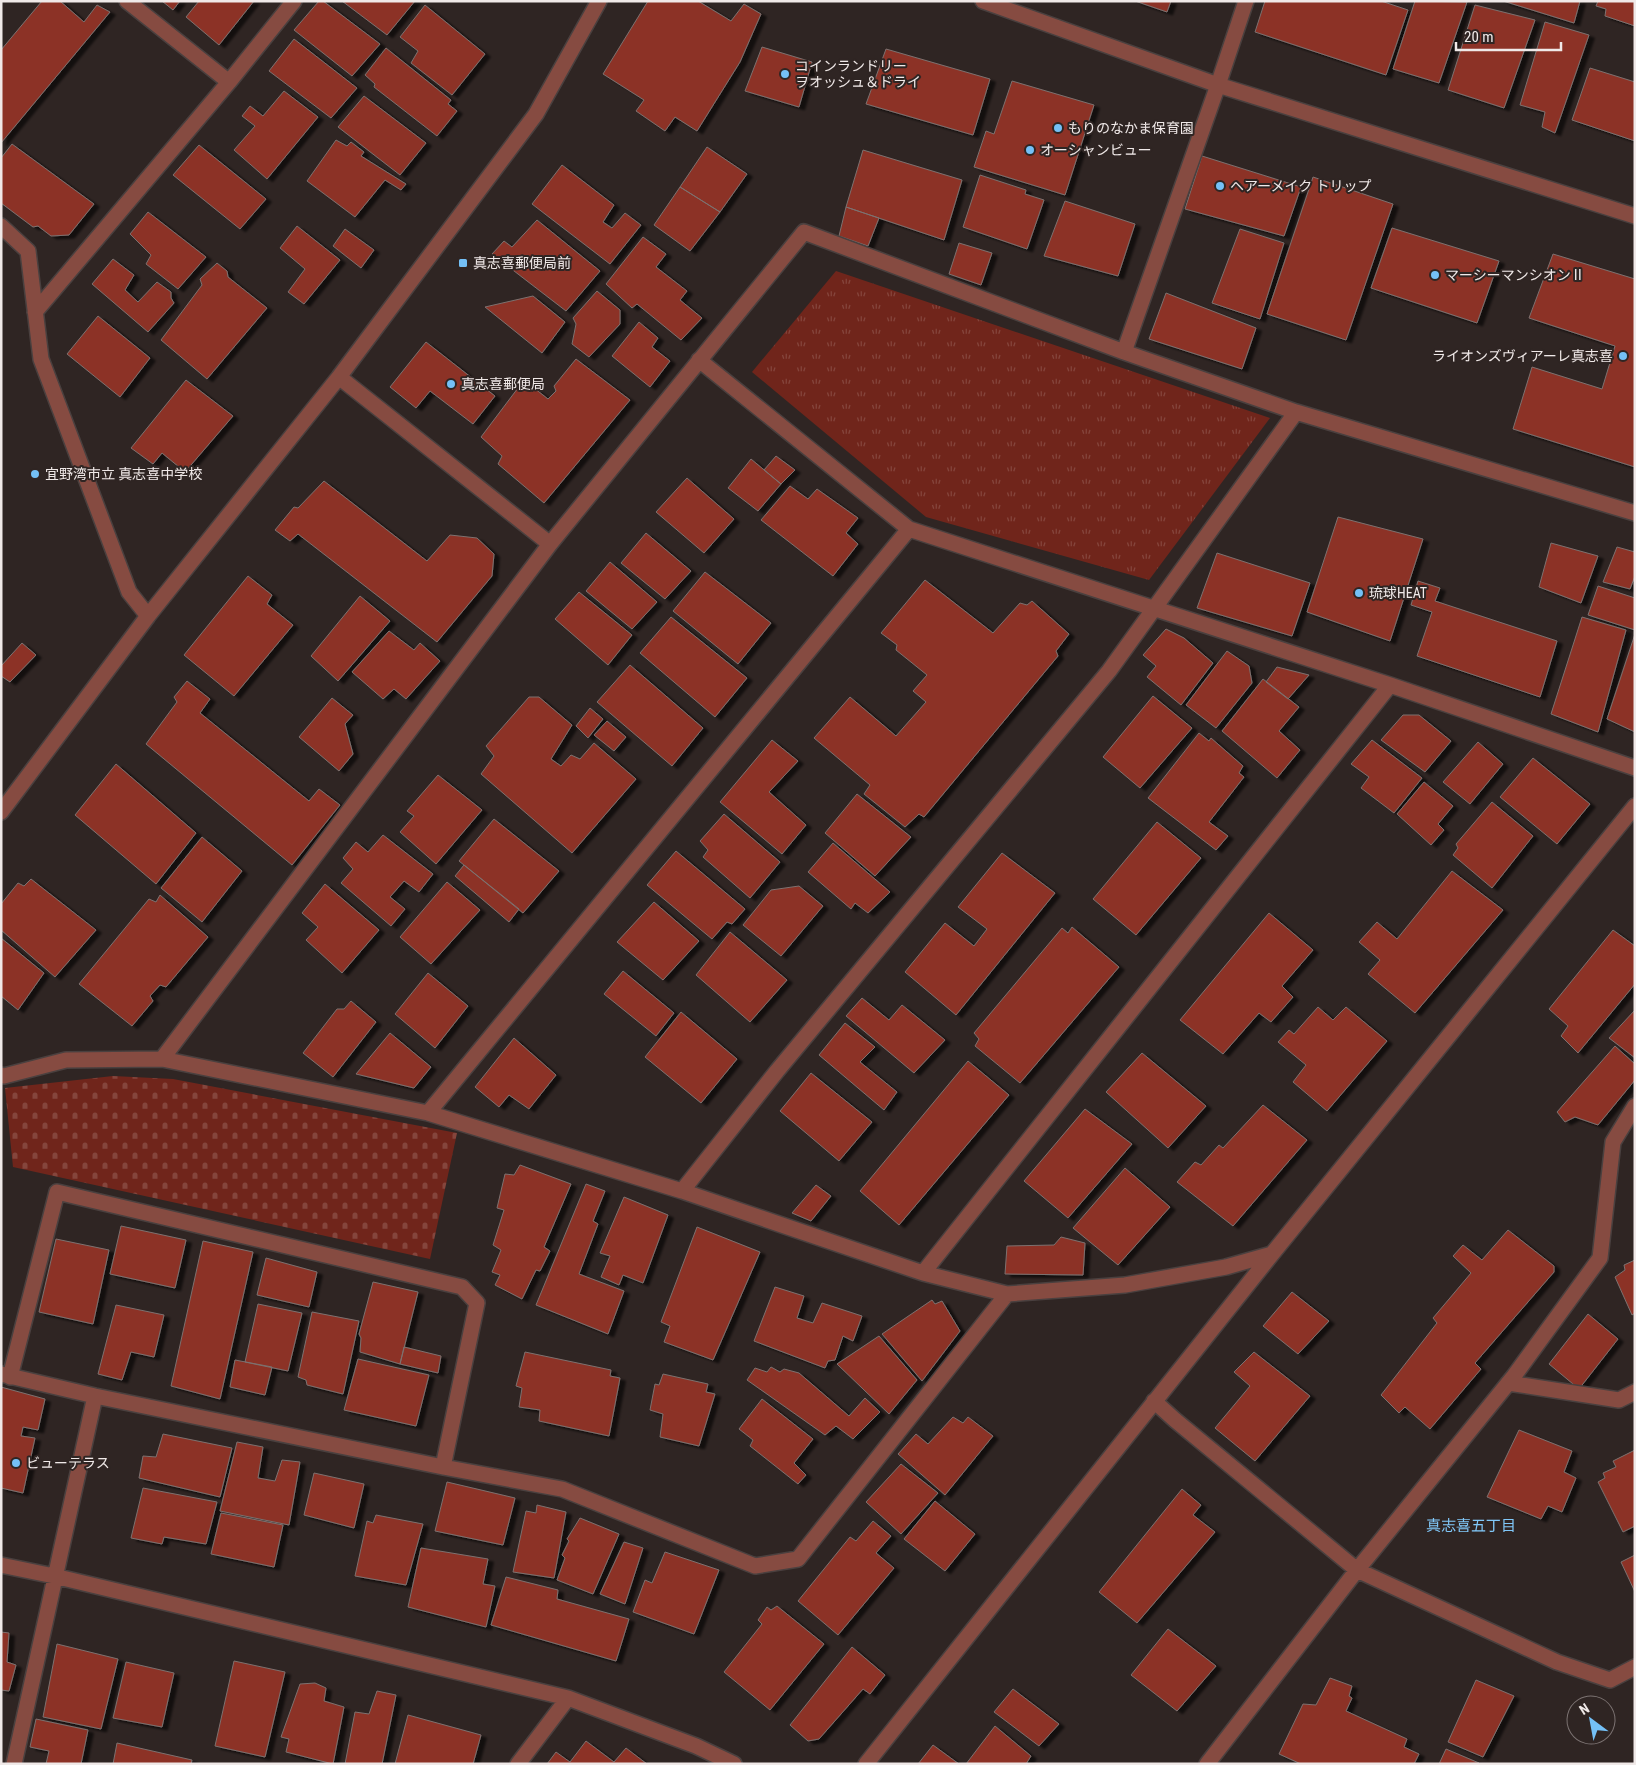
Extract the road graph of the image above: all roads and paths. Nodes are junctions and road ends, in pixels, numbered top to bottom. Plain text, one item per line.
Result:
1 (127, 1) edge
2 (294, 1) edge
3 (599, 1) edge
4 (983, 1) edge
5 (1246, 1) edge
6 (229, 82) junction
7 (1218, 85) junction
8 (1635, 216) edge
9 (1, 226) edge
10 (35, 312) junction
11 (1124, 352) junction
12 (699, 360) junction
13 (339, 377) junction
14 (1296, 412) junction
15 (1635, 513) edge
16 (909, 530) junction
17 (550, 544) junction
18 (1153, 607) junction
19 (148, 616) junction
20 (1390, 685) junction
21 (1635, 768) edge
22 (1635, 806) edge
23 (1, 812) edge
24 (162, 1059) junction
25 (1, 1075) edge
26 (1635, 1106) edge
27 (428, 1113) junction
28 (682, 1191) junction
29 (1272, 1254) junction
30 (923, 1273) junction
31 (1007, 1294) junction
32 (6, 1376) edge
33 (1508, 1383) junction
34 (1635, 1392) edge
35 (95, 1396) junction
36 (1154, 1401) junction
37 (443, 1467) junction
38 (1, 1565) edge
39 (1357, 1570) junction
40 (54, 1576) junction
41 (1635, 1667) edge
42 (568, 1698) junction
43 (14, 1764) edge
44 (518, 1764) edge
45 (734, 1764) edge
46 (866, 1764) edge
47 (1207, 1764) edge

1 - 6 street
2 - 6 street
3 - 13 street
4 - 7 street
5 - 7 street
6 - 10 street
7 - 8 street
7 - 11 street
9 - 10 street
10 - 19 street
11 - 12 street
11 - 14 street
12 - 16 street
12 - 17 street
13 - 17 street
13 - 19 street
14 - 15 street
14 - 18 street
16 - 18 street
16 - 27 street
17 - 24 street
18 - 20 street
18 - 28 street
19 - 23 street
20 - 21 street
20 - 30 street
22 - 29 street
24 - 25 street
24 - 27 street
26 - 33 street
27 - 28 street
28 - 30 street
29 - 31 street
29 - 36 street
30 - 31 street
31 - 37 street
32 - 35 street
32 - 37 street
33 - 34 street
33 - 39 street
35 - 37 street
35 - 40 street
36 - 39 street
36 - 46 street
38 - 40 street
39 - 41 street
39 - 47 street
40 - 42 street
40 - 43 street
42 - 44 street
42 - 45 street

